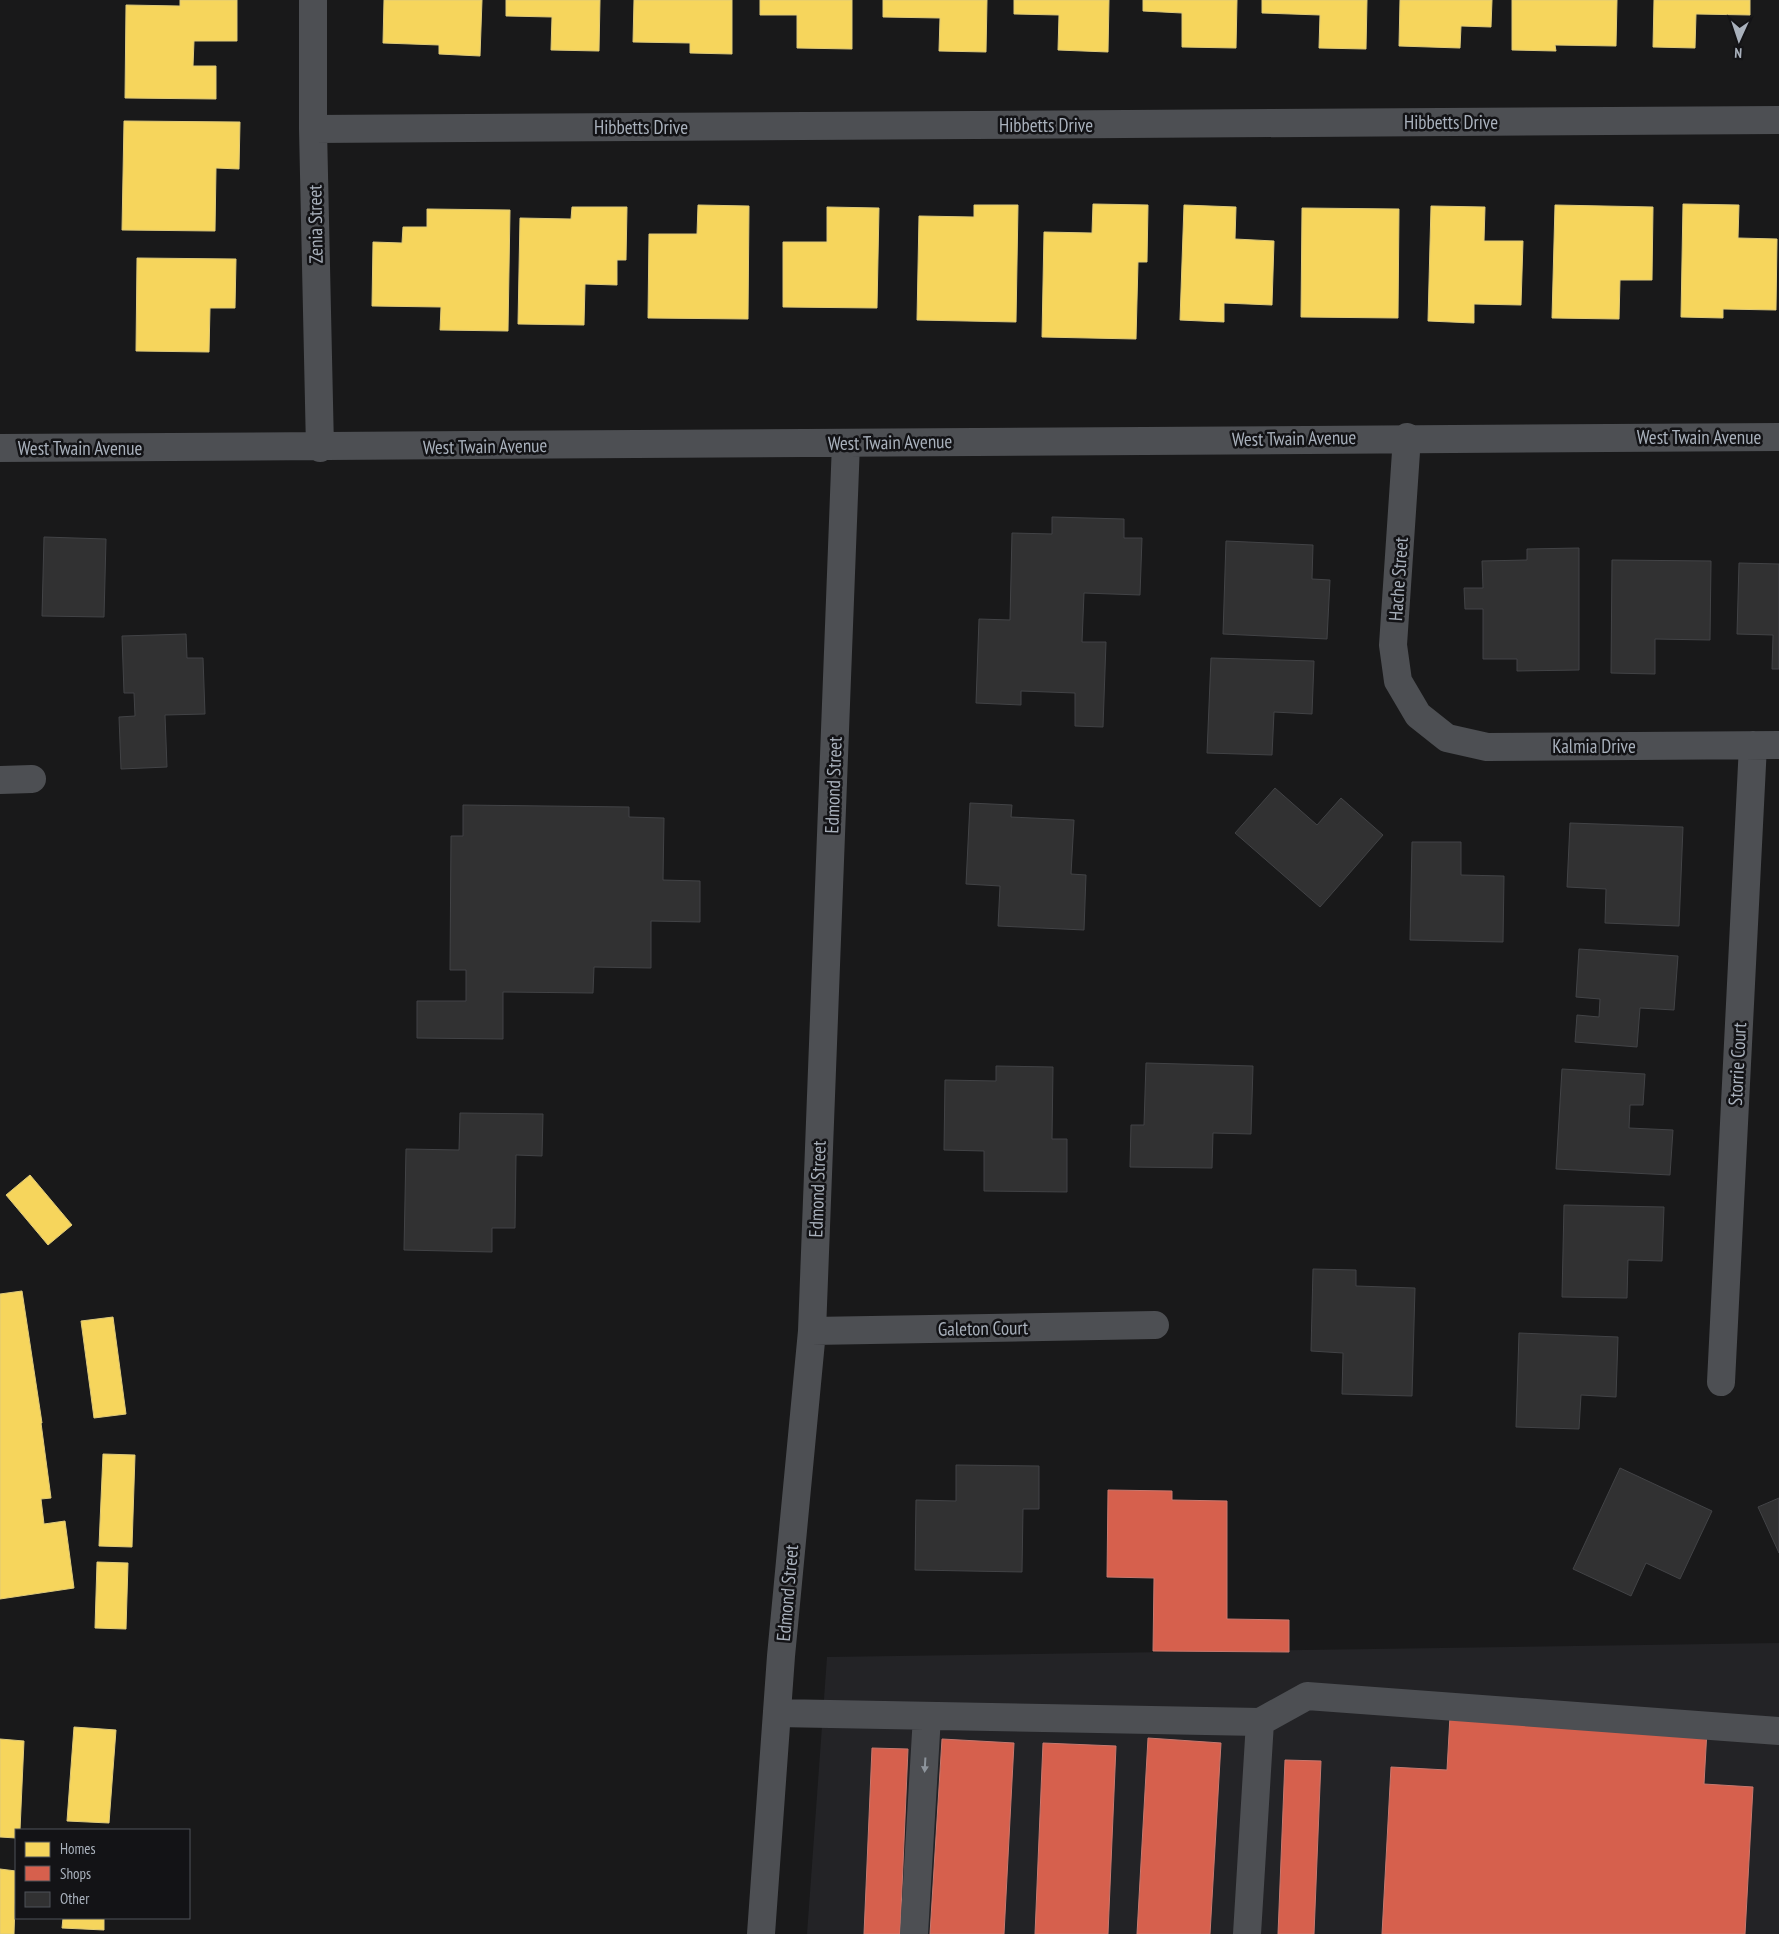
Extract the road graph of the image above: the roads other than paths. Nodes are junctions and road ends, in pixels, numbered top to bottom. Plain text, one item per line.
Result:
1 (313, 0) edge
2 (1779, 120) edge
3 (313, 129) junction
4 (1407, 437) junction
5 (1779, 437) edge
6 (846, 443) junction
7 (0, 448) edge
8 (320, 448) junction
9 (1418, 715) joint
10 (1766, 745) edge
11 (32, 779) dead end
12 (0, 780) edge
13 (1155, 1325) dead end
14 (812, 1331) junction
15 (1720, 1382) dead end
16 (778, 1713) junction
17 (928, 1716) junction
18 (1260, 1722) junction
19 (1779, 1730) edge
20 (761, 1934) edge
21 (914, 1934) edge
22 (1247, 1934) edge

1 - 3 street, Zenia Street
2 - 3 street, Hibbetts Drive
3 - 8 street, Zenia Street
4 - 5 street, West Twain Avenue
4 - 6 street, West Twain Avenue
4 - 9 street, Hache Street
6 - 8 street, West Twain Avenue
6 - 14 street, Edmond Street
7 - 8 street, West Twain Avenue
9 - 10 street, Kalmia Drive
10 - 15 street, Storrie Court
11 - 12 street
13 - 14 street, Galeton Court
14 - 16 street, Edmond Street
16 - 17 street
16 - 20 street, Edmond Street
17 - 18 street
17 -> 21 street
18 - 19 street
18 - 22 street

